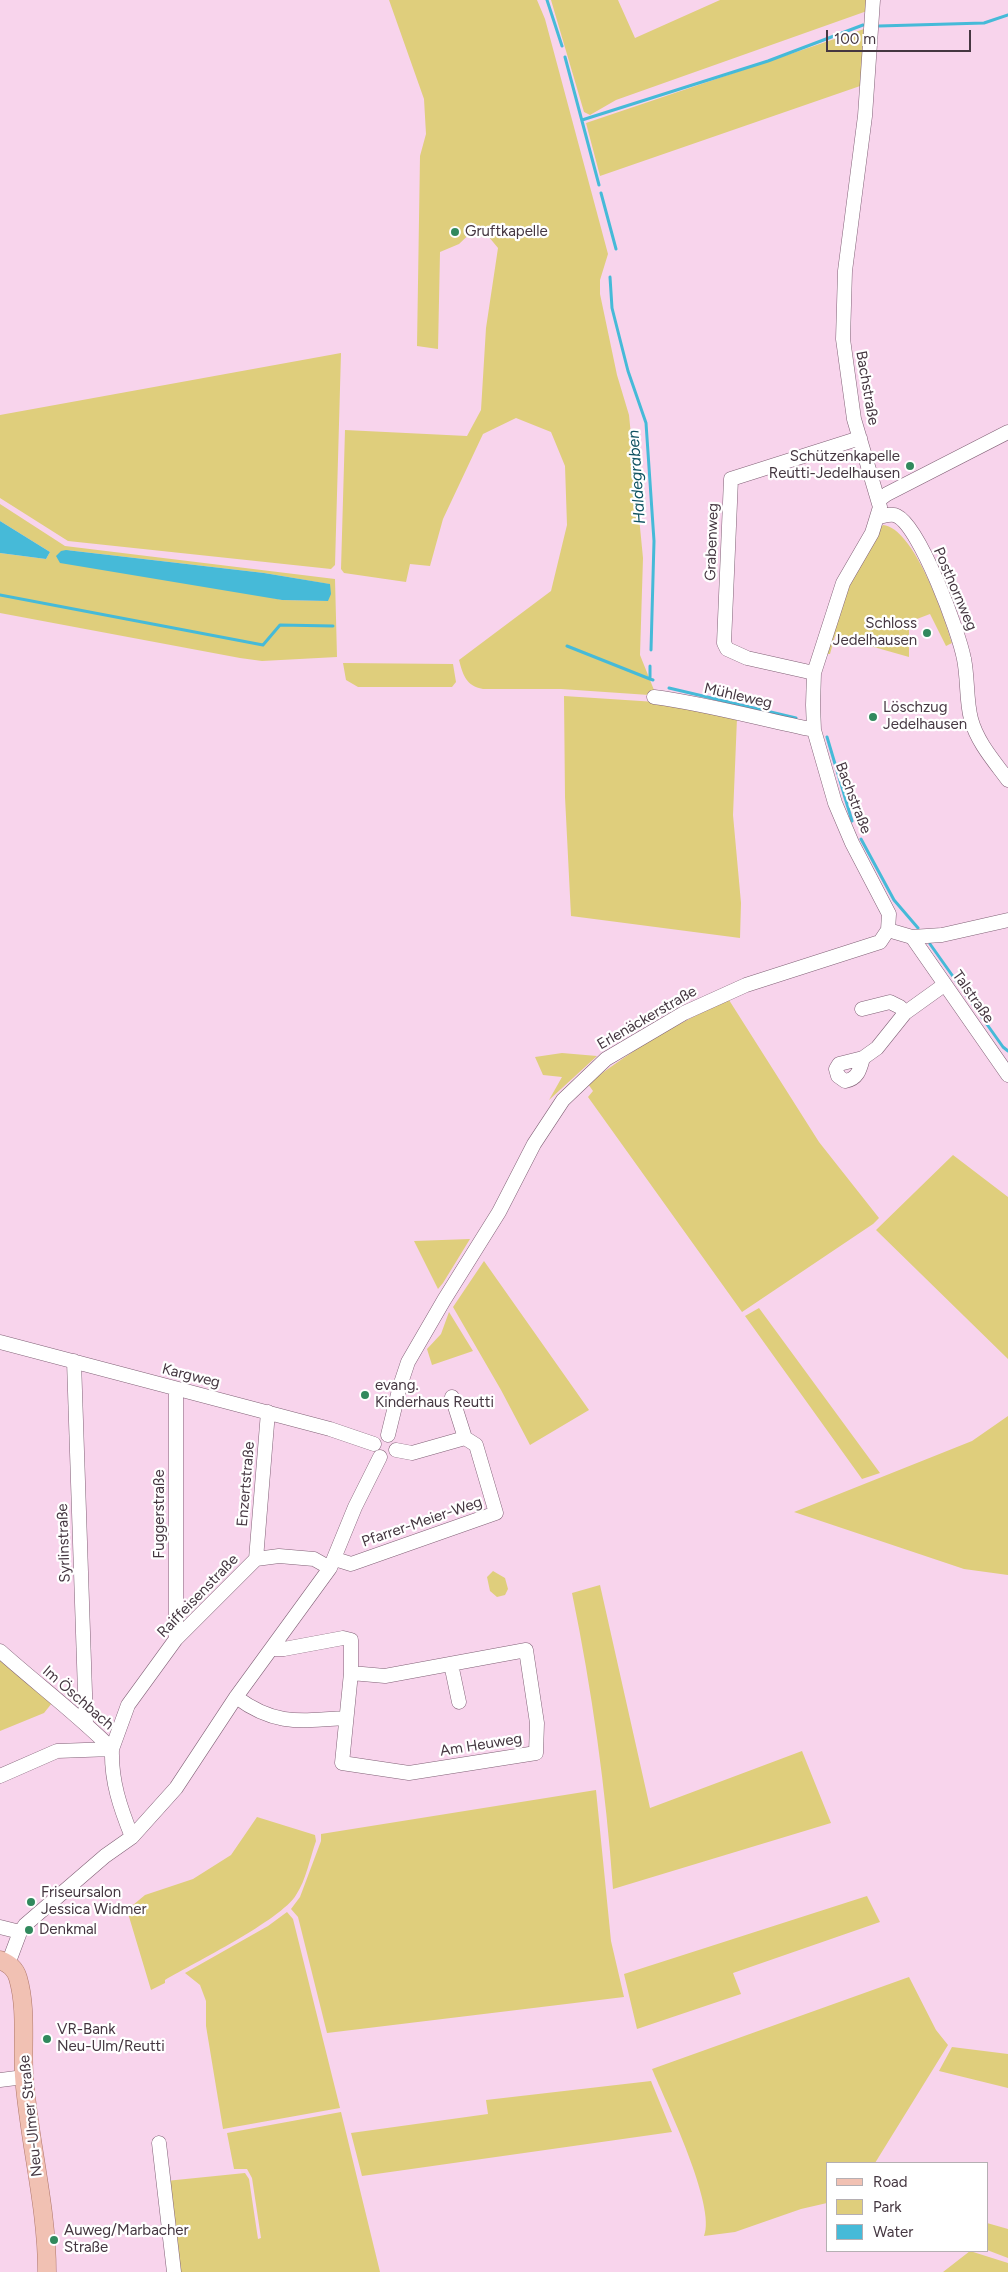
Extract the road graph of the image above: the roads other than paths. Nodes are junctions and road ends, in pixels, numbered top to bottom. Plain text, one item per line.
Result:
1 (873, 0) edge
2 (1008, 432) edge
3 (860, 438) junction
4 (879, 500) junction
5 (879, 516) junction
6 (814, 673) junction
7 (654, 697) dead end
8 (814, 730) junction
9 (1008, 780) edge
10 (1008, 920) edge
11 (888, 930) junction
12 (912, 936) junction
13 (944, 985) junction
14 (862, 1009) dead end
15 (905, 1013) junction
16 (863, 1058) dead end
17 (1008, 1075) edge
18 (0, 1342) edge
19 (74, 1362) junction
20 (176, 1389) junction
21 (452, 1397) dead end
22 (268, 1412) junction
23 (388, 1435) junction
24 (465, 1438) junction
25 (374, 1444) junction
26 (396, 1450) junction
27 (380, 1456) junction
28 (256, 1559) junction
29 (332, 1564) junction
30 (176, 1639) junction
31 (272, 1649) junction
32 (0, 1651) edge
33 (451, 1664) junction
34 (351, 1674) junction
35 (236, 1696) junction
36 (459, 1702) dead end
37 (346, 1718) junction
38 (86, 1723) junction
39 (112, 1749) junction
40 (0, 1776) edge
41 (132, 1837) junction
42 (0, 1927) edge
43 (20, 1932) junction
44 (4, 1962) edge
45 (24, 2077) junction
46 (0, 2080) edge
47 (158, 2143) dead end
48 (47, 2272) edge
49 (174, 2272) edge

1 - 3 street, Bachstraße
2 - 4 street
3 - 4 street, Bachstraße
3 - 6 street, Grabenweg
4 - 5 street, Bachstraße
5 - 6 street, Bachstraße
5 - 9 street, Posthornweg
6 - 8 street, Bachstraße
7 - 8 street, Mühleweg
8 - 11 street, Bachstraße
10 - 12 street
11 - 12 street
11 - 23 street, Erlenäckerstraße
12 - 13 street, Talstraße
13 - 15 street
13 - 17 street, Talstraße
14 - 15 street
15 - 16 street
18 - 19 street, Kargweg
19 - 20 street, Kargweg
19 - 38 street, Syrlinstraße
20 - 22 street, Kargweg
20 - 30 street, Fuggerstraße
21 - 24 street, Pfarrer-Meier-Weg
22 - 25 street, Kargweg
22 - 28 street, Enzertstraße
23 - 25 street
23 - 26 street
24 - 26 street
24 - 29 street, Pfarrer-Meier-Weg
25 - 27 street
26 - 27 street
27 - 29 street
28 - 29 street, Raiffeisenstraße
28 - 30 street, Raiffeisenstraße
29 - 31 street
30 - 39 street, Raiffeisenstraße
31 - 34 street, Am Heuweg
31 - 35 street
32 - 38 street, Im Öschbach
33 - 34 street, Am Heuweg
33 - 36 street
33 - 37 street, Am Heuweg
34 - 37 street, Am Heuweg
35 - 37 street
35 - 41 street
38 - 39 street, Im Öschbach
39 - 40 street
39 - 41 street, Im Öschbach
41 - 43 street
42 - 43 street
43 - 44 street
44 - 45 main road, Neu-Ulmer Straße
45 - 46 street
45 - 48 main road, Neu-Ulmer Straße
47 - 49 street

